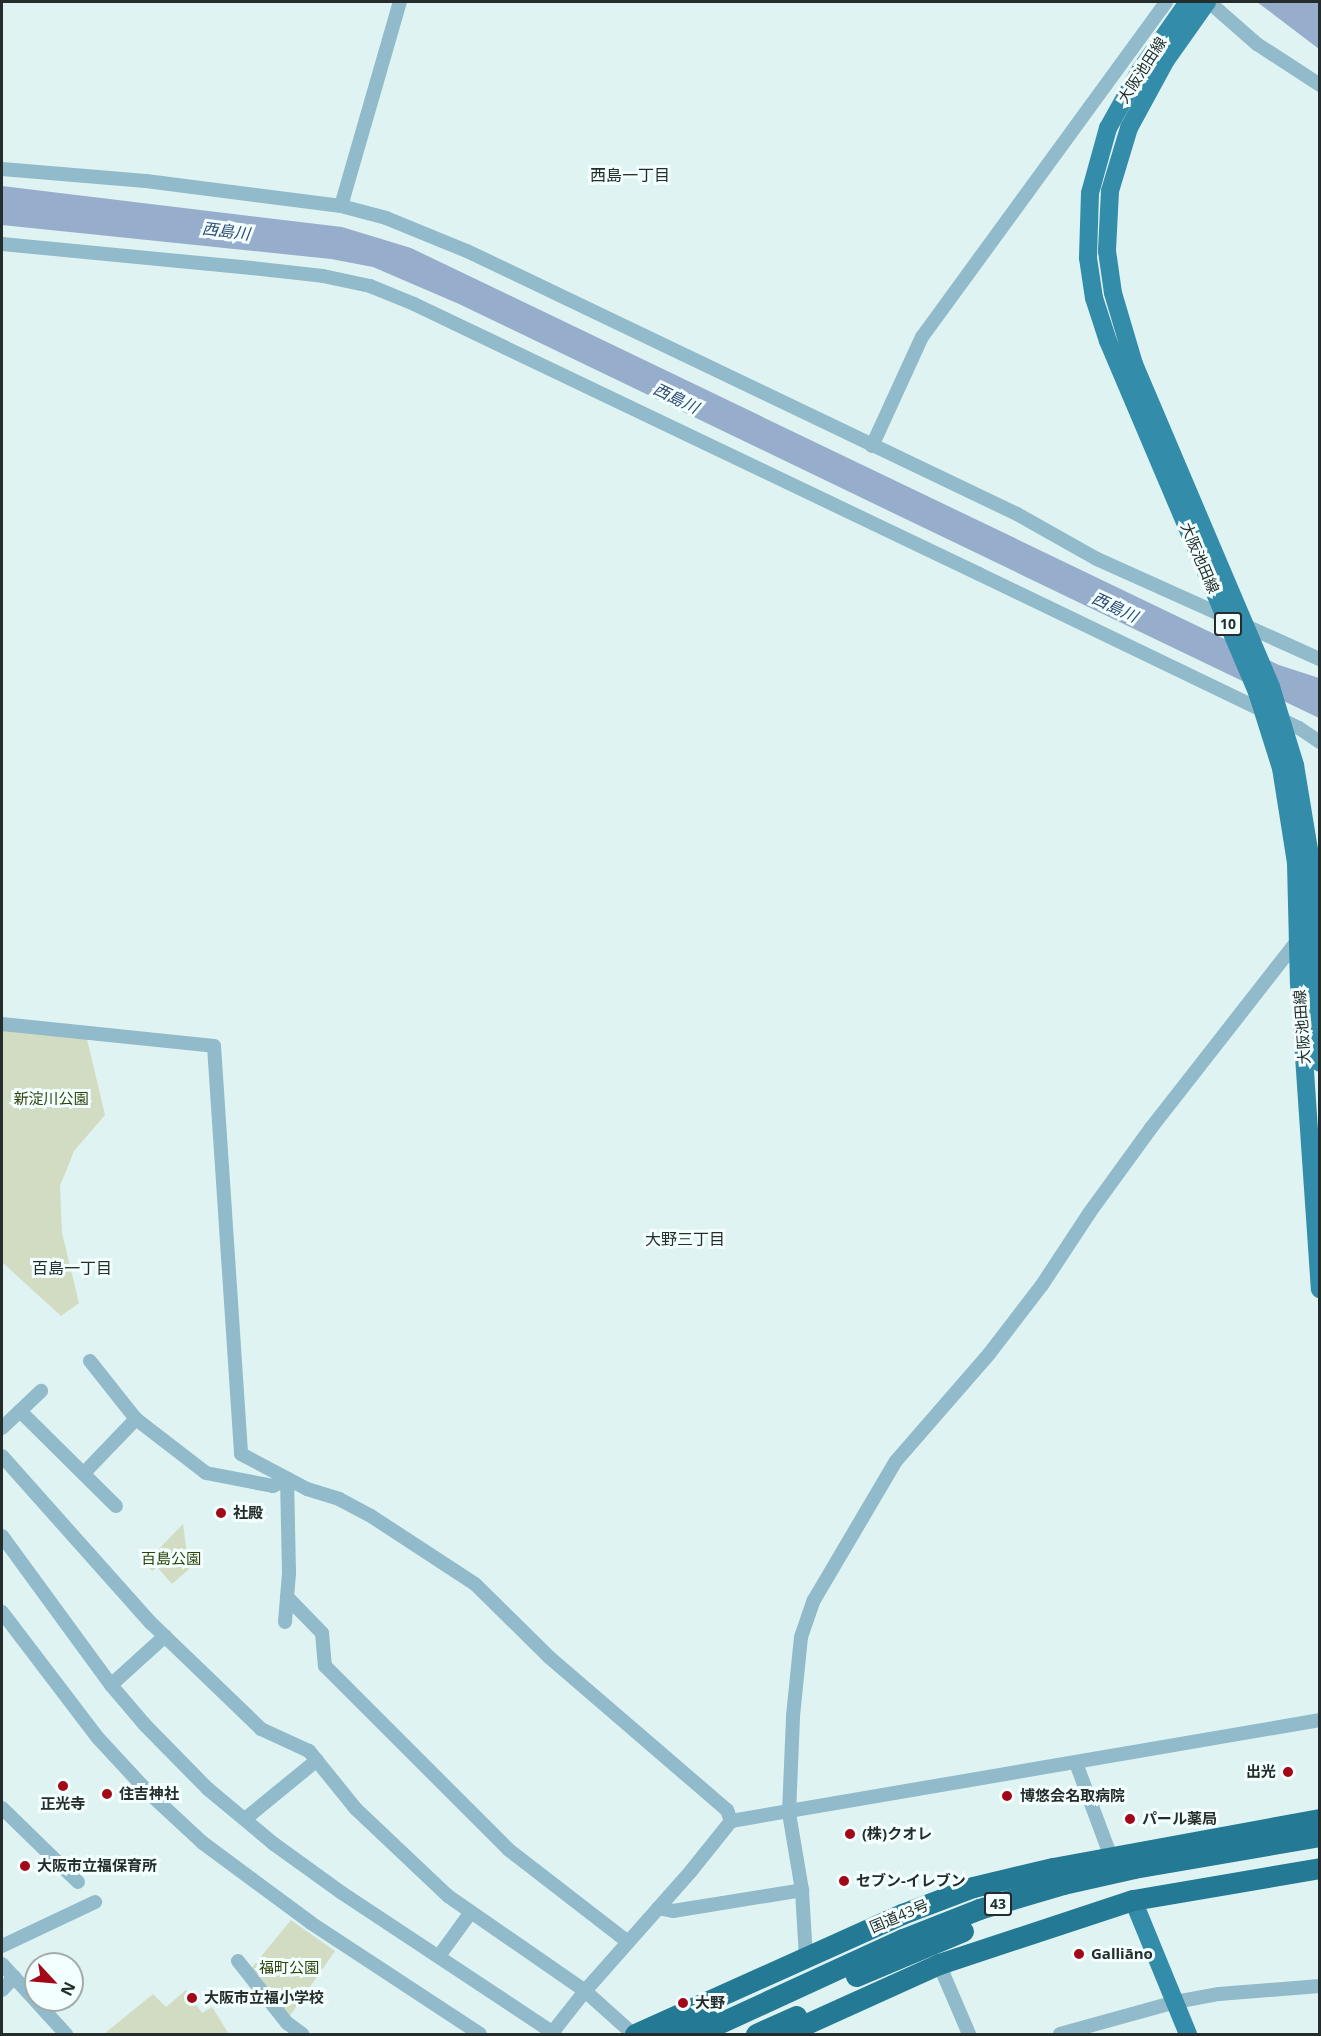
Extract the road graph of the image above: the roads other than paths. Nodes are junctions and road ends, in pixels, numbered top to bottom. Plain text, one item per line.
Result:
1 (400, 2) edge
2 (1166, 2) edge
3 (1188, 2) edge
4 (1208, 2) edge
5 (1320, 85) edge
6 (2, 169) edge
7 (341, 206) junction
8 (2, 244) edge
9 (872, 446) junction
10 (1320, 659) edge
11 (1320, 742) edge
12 (1320, 914) edge
13 (2, 1024) edge
14 (1320, 1063) edge
15 (1320, 1289) edge
16 (90, 1361) dead end
17 (41, 1391) dead end
18 (20, 1411) junction
19 (136, 1419) junction
20 (2, 1428) edge
21 (2, 1456) edge
22 (84, 1473) junction
23 (287, 1479) junction
24 (116, 1506) dead end
25 (2, 1536) edge
26 (287, 1598) junction
27 (2, 1612) edge
28 (285, 1622) dead end
29 (165, 1636) junction
30 (111, 1686) junction
31 (1320, 1720) edge
32 (317, 1760) junction
33 (1076, 1763) junction
34 (2, 1808) edge
35 (789, 1813) junction
36 (245, 1819) junction
37 (1320, 1819) edge
38 (731, 1821) junction
39 (1320, 1836) edge
40 (1320, 1850) edge
41 (1111, 1857) junction
42 (1053, 1868) junction
43 (1320, 1868) edge
44 (78, 1882) dead end
45 (802, 1890) junction
46 (1133, 1899) junction
47 (95, 1902) dead end
48 (658, 1908) junction
49 (471, 1912) junction
50 (628, 1942) junction
51 (2, 1946) edge
52 (439, 1956) junction
53 (806, 1958) junction
54 (238, 1961) dead end
55 (2, 1964) edge
56 (939, 1964) junction
57 (14, 1977) junction
58 (1320, 1986) edge
59 (2, 1989) edge
60 (585, 1991) junction
61 (1175, 2001) junction
62 (1091, 2030) edge
63 (62, 2033) edge
64 (302, 2034) edge
65 (480, 2034) edge
66 (554, 2034) edge
67 (634, 2034) edge
68 (673, 2034) edge
69 (696, 2034) edge
70 (728, 2034) edge
71 (756, 2034) edge
72 (784, 2034) edge
73 (969, 2034) edge
74 (1060, 2034) edge
75 (1188, 2034) edge

1 - 7 street
2 - 9 street
3 - 15 main road, 大阪池田線 / 10, bridge
4 - 5 street
4 - 14 main road, 大阪池田線 / 10, bridge
6 - 7 street
7 - 9 street
8 - 11 street
9 - 10 street
12 - 35 street
13 - 23 street
16 - 19 street
17 - 18 street
18 - 20 street
18 - 22 street
19 - 22 street
19 - 23 street
21 - 29 street
22 - 24 street
23 - 26 street
23 - 38 street
25 - 30 street
26 - 28 street
26 - 50 street
27 - 65 street
29 - 30 street
29 - 32 street
30 - 36 street
31 - 33 street
32 - 36 street
32 - 49 street
33 - 35 street
33 - 41 street
34 - 44 street
35 - 38 street
35 - 45 street
36 - 52 street
37 - 41 highway, 国道43号 / 43
38 - 48 street
39 - 69 highway, 国道43号 / 43
40 - 70 highway, 43
41 - 42 highway, 国道43号 / 43
42 - 53 highway, 国道43号 / 43
42 - 68 highway
43 - 46 highway, 43
45 - 48 street
45 - 53 street
46 - 56 highway, 43
46 - 61 main road
46 - 71 highway
47 - 51 street
48 - 50 street
49 - 52 street
49 - 60 street
50 - 60 street
52 - 66 street
53 - 67 highway, 国道43号 / 43
54 - 64 street
55 - 57 street
56 - 72 highway, 43
56 - 73 street
57 - 59 street
57 - 63 street
58 - 61 street
60 - 66 street
60 - 67 street
61 - 62 street
61 - 75 main road
62 - 74 street

